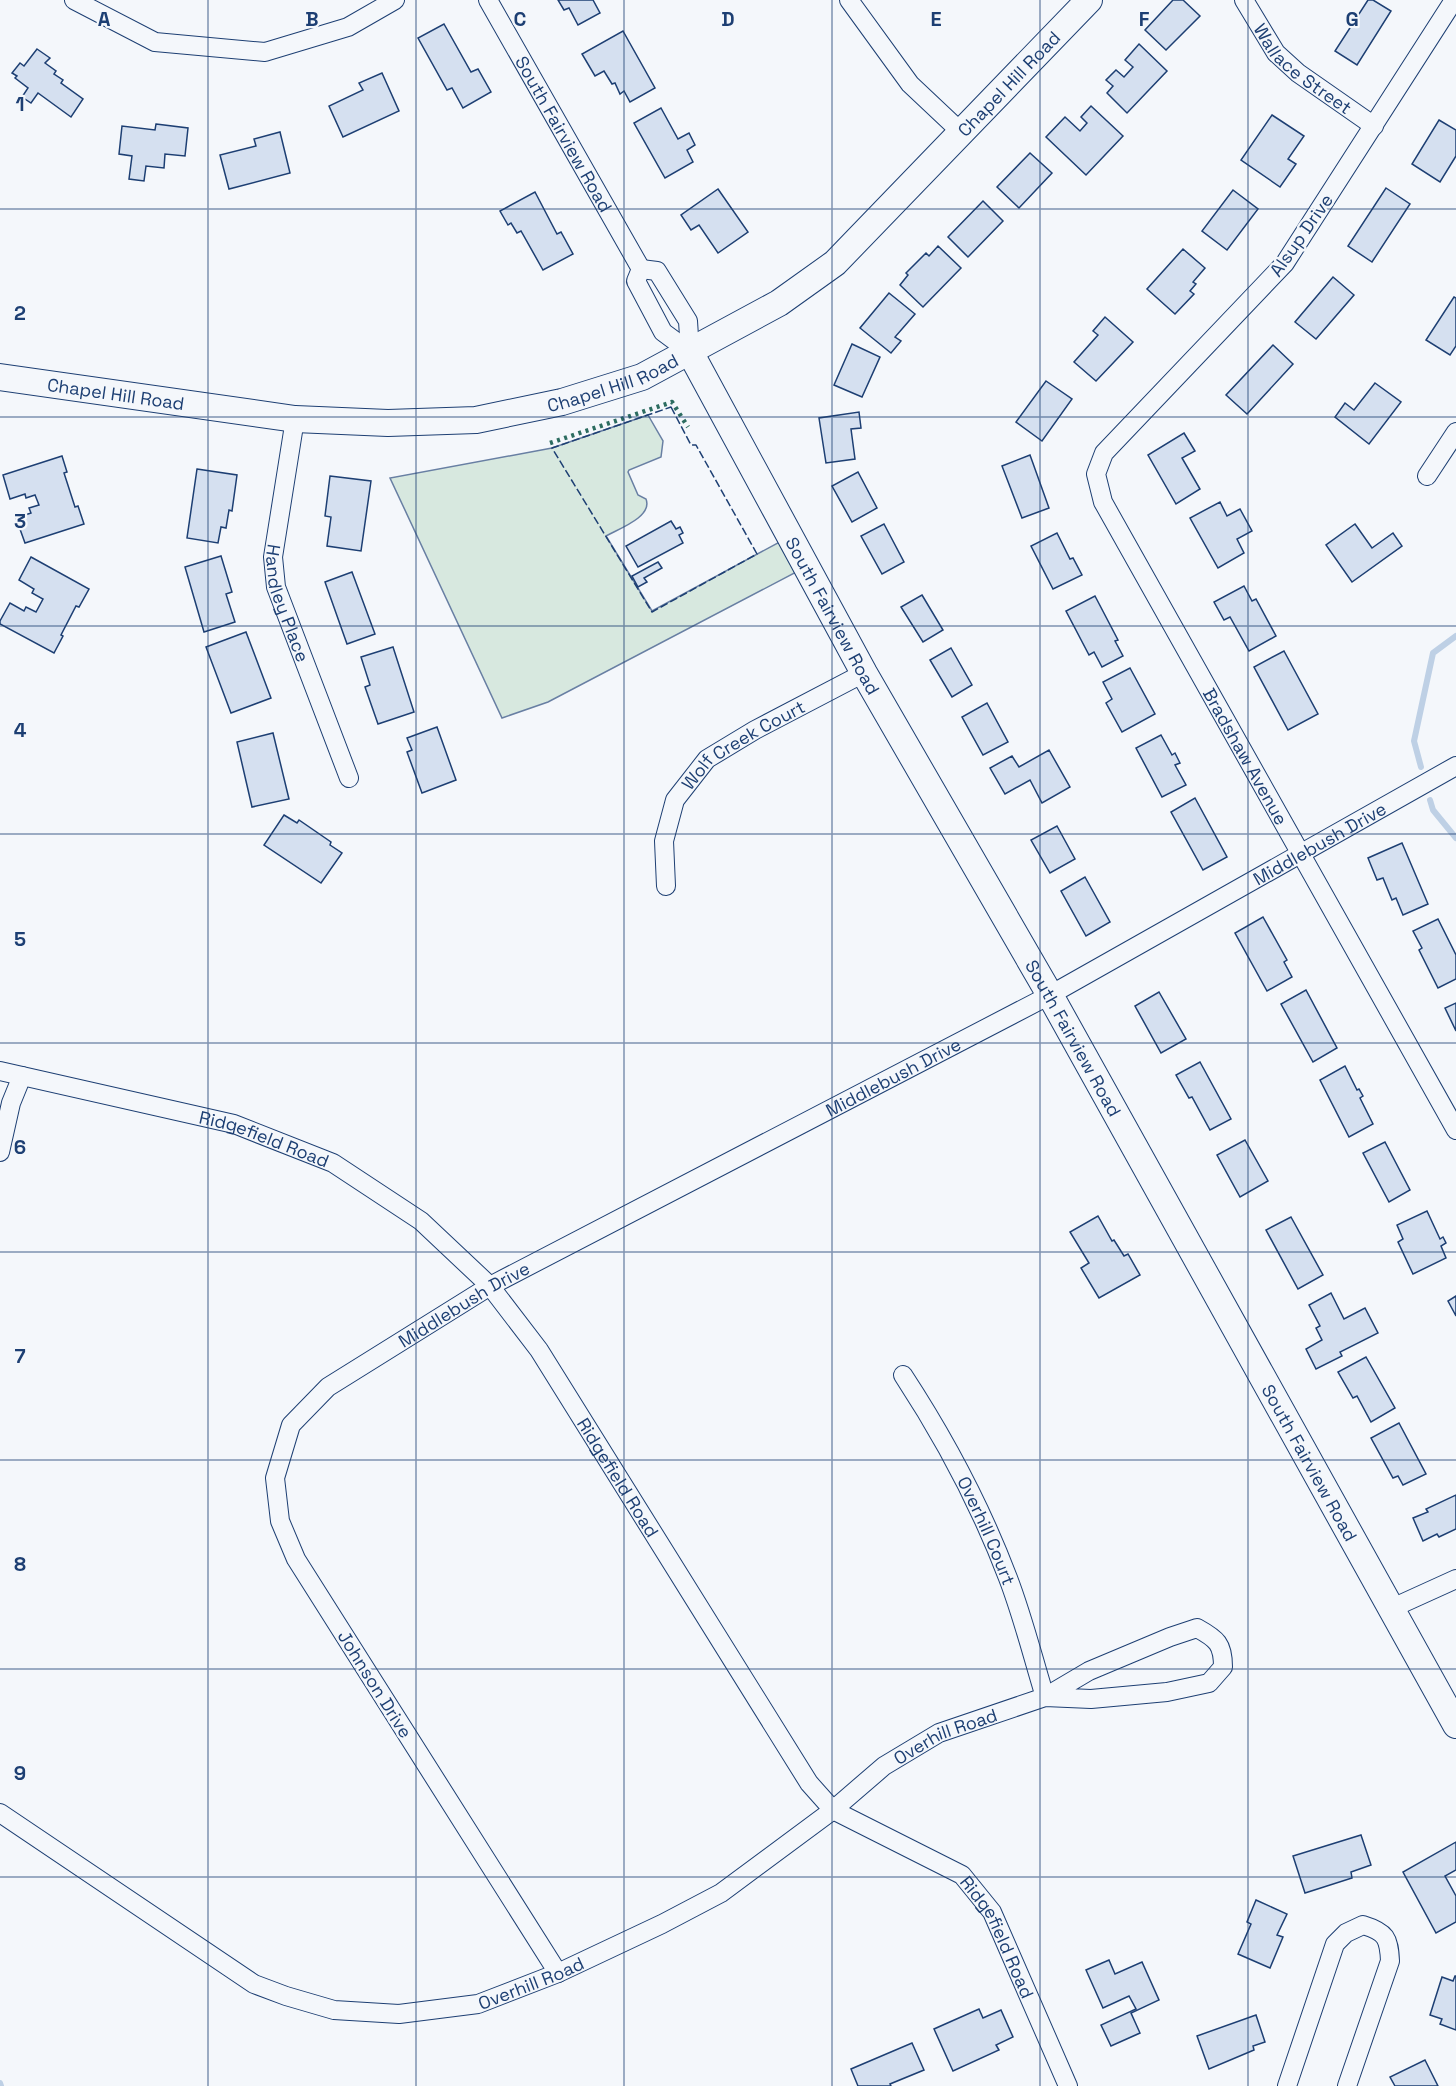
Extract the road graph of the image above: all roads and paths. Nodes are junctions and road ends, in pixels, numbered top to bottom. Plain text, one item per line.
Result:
1 (74, 0) edge
2 (395, 0) edge
3 (488, 0) edge
4 (849, 0) edge
5 (1089, 0) edge
6 (1244, 0) edge
7 (1454, 0) edge
8 (1374, 126) junction
9 (962, 133) junction
10 (641, 268) junction
11 (690, 352) junction
12 (0, 377) edge
13 (295, 420) junction
14 (1456, 432) edge
15 (1096, 474) joint
16 (1427, 476) dead end
17 (864, 673) junction
18 (1456, 766) edge
19 (349, 778) dead end
20 (1300, 853) junction
21 (666, 886) dead end
22 (1050, 995) junction
23 (0, 1071) edge
24 (22, 1076) junction
25 (1456, 1130) edge
26 (0, 1152) edge
27 (490, 1286) junction
28 (903, 1375) dead end
29 (328, 1387) joint
30 (1456, 1579) edge
31 (1390, 1609) junction
32 (1045, 1697) junction
33 (1456, 1725) edge
34 (833, 1810) junction
35 (0, 1813) edge
36 (558, 1973) junction
37 (1068, 2086) edge
38 (1287, 2086) edge
39 (1347, 2086) edge

1 - 2 street
3 - 10 street, South Fairview Road
4 - 9 street
5 - 9 street, Chapel Hill Road
6 - 8 street, Wallace Street
7 - 8 street, Alsup Drive
8 - 15 street, Alsup Drive
9 - 11 street, Chapel Hill Road
10 - 11 street
10 - 11 street
11 - 13 street, Chapel Hill Road
11 - 17 street, South Fairview Road
12 - 13 street, Chapel Hill Road
13 - 19 street, Handley Place
14 - 16 street
15 - 20 street, Bradshaw Avenue
17 - 21 street, Wolf Creek Court
17 - 22 street, South Fairview Road
18 - 20 street, Middlebush Drive
20 - 22 street, Middlebush Drive
20 - 25 street, Bradshaw Avenue
22 - 27 street, Middlebush Drive
22 - 31 street, South Fairview Road
23 - 24 street, Ridgefield Road
24 - 26 street
24 - 27 street, Ridgefield Road
27 - 29 street, Middlebush Drive
27 - 34 street, Ridgefield Road
28 - 32 street, Overhill Court
29 - 36 street, Johnson Drive
30 - 31 street
31 - 33 street, South Fairview Road
32 - 32 street, Overhill Road
32 - 34 street, Overhill Road
34 - 36 street, Overhill Road
34 - 37 street, Ridgefield Road
35 - 36 street, Overhill Road
38 - 39 street

